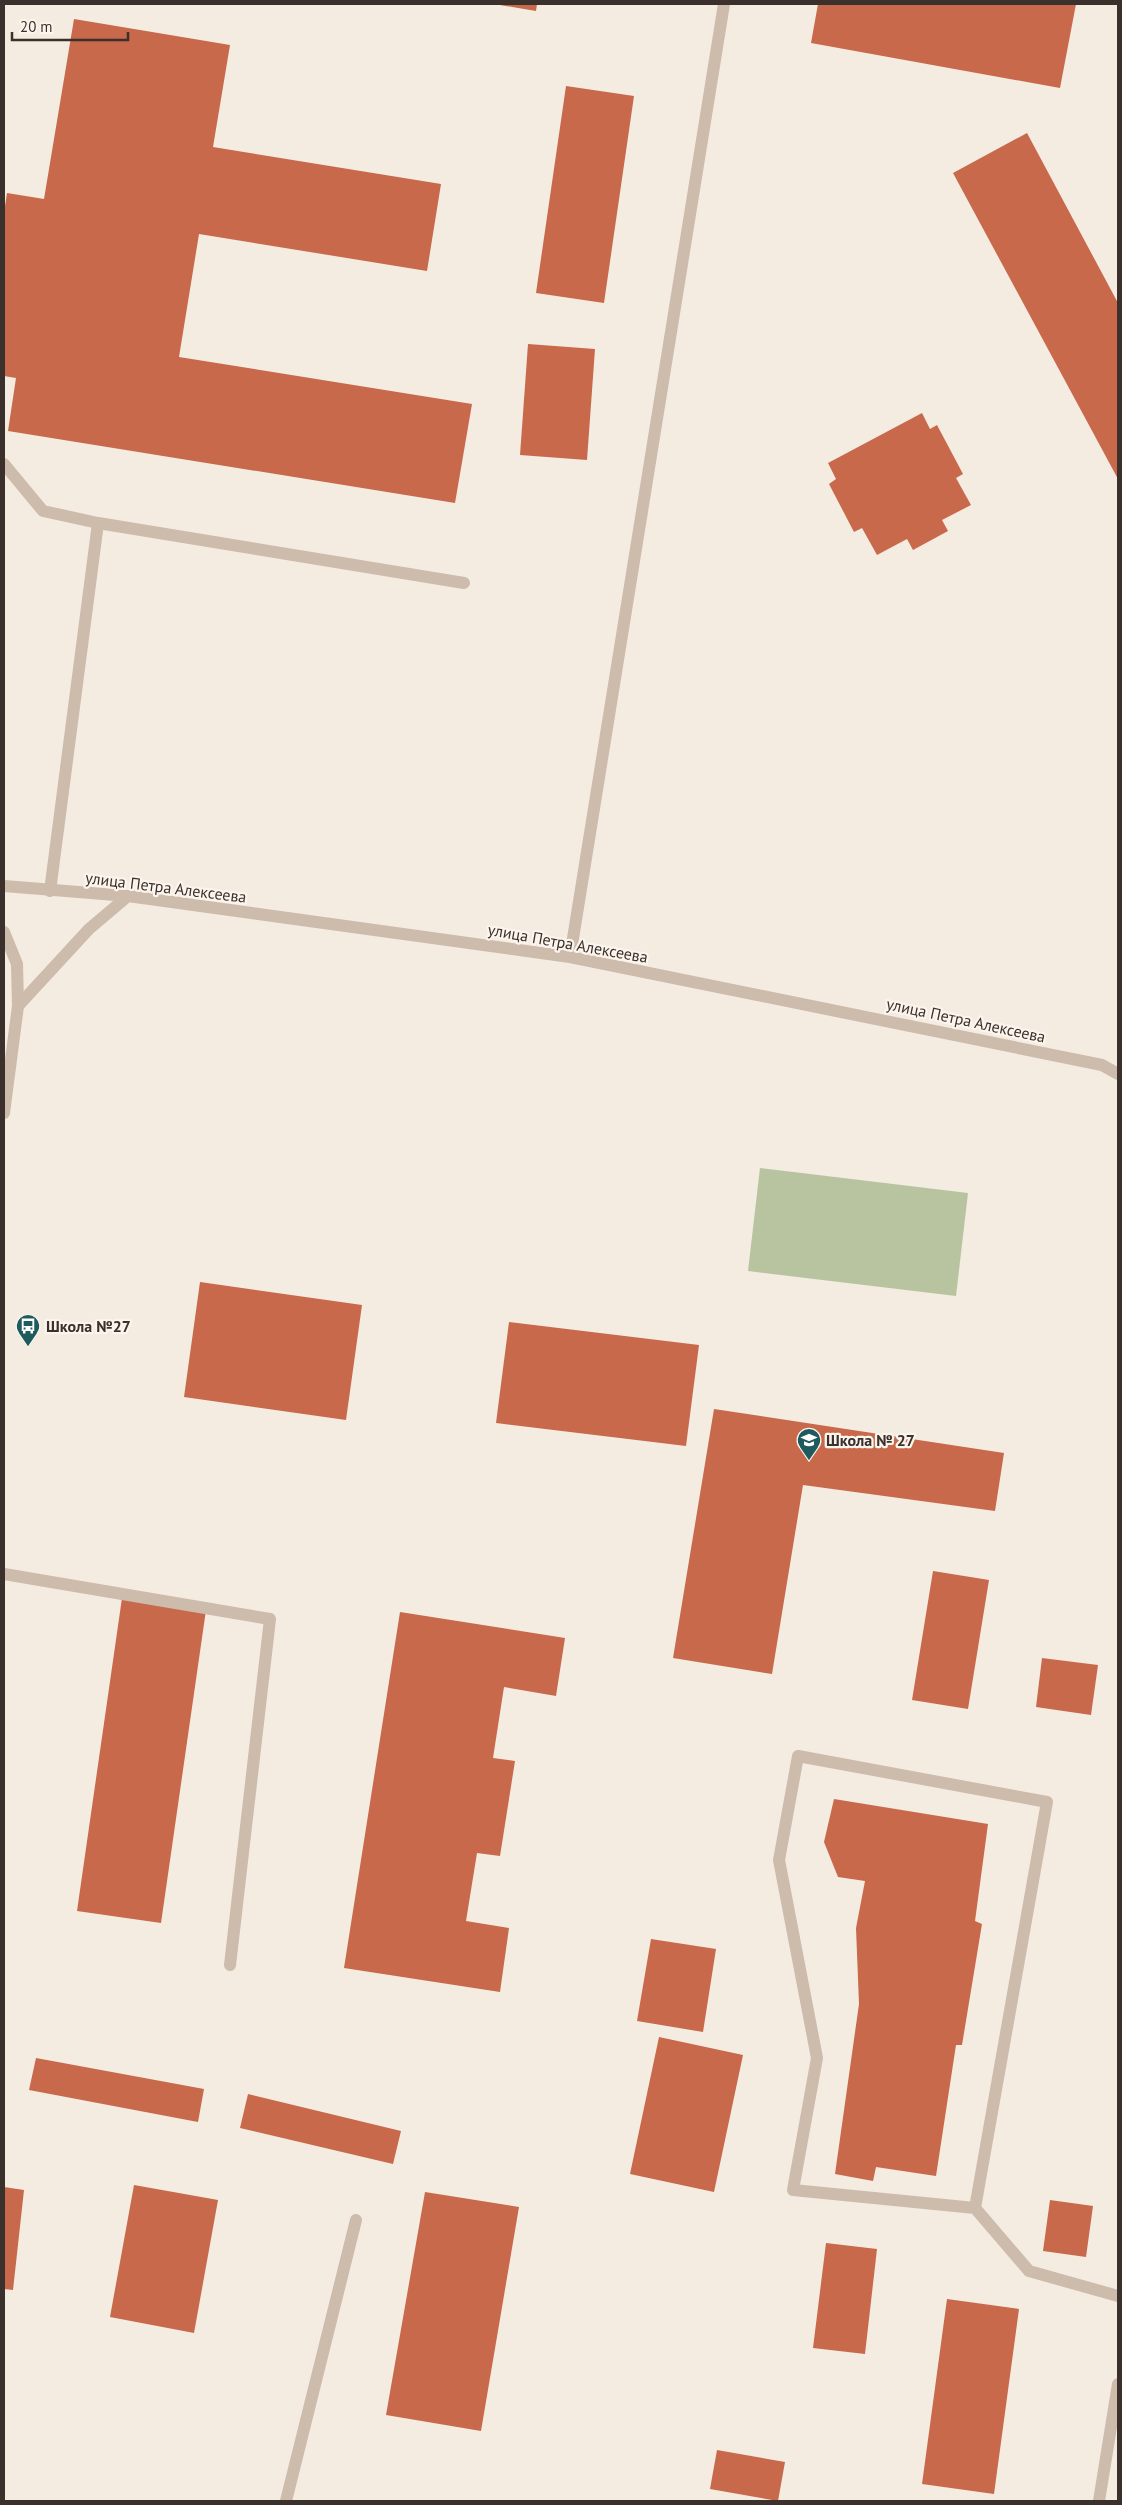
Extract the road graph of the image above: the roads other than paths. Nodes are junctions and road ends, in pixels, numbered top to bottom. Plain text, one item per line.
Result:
1 (724, 4) edge
2 (4, 464) edge
3 (98, 523) junction
4 (464, 583) dead end
5 (4, 886) edge
6 (50, 891) junction
7 (128, 896) junction
8 (4, 932) edge
9 (570, 957) junction
10 (18, 1006) junction
11 (1118, 1074) edge
12 (4, 1113) edge
13 (4, 1574) edge
14 (230, 1964) dead end
15 (974, 2208) junction
16 (356, 2220) dead end
17 (1118, 2296) edge
18 (1118, 2384) edge
19 (286, 2501) edge
20 (1099, 2501) edge

1 - 9 street
2 - 3 street
3 - 4 street
3 - 6 street
5 - 6 street, улица Петра Алексеева
6 - 7 street, улица Петра Алексеева
7 - 9 street, улица Петра Алексеева
7 - 10 street
8 - 10 street
9 - 11 street, улица Петра Алексеева
10 - 12 street
13 - 14 street
15 - 15 street
15 - 17 street
16 - 19 street
18 - 20 street

